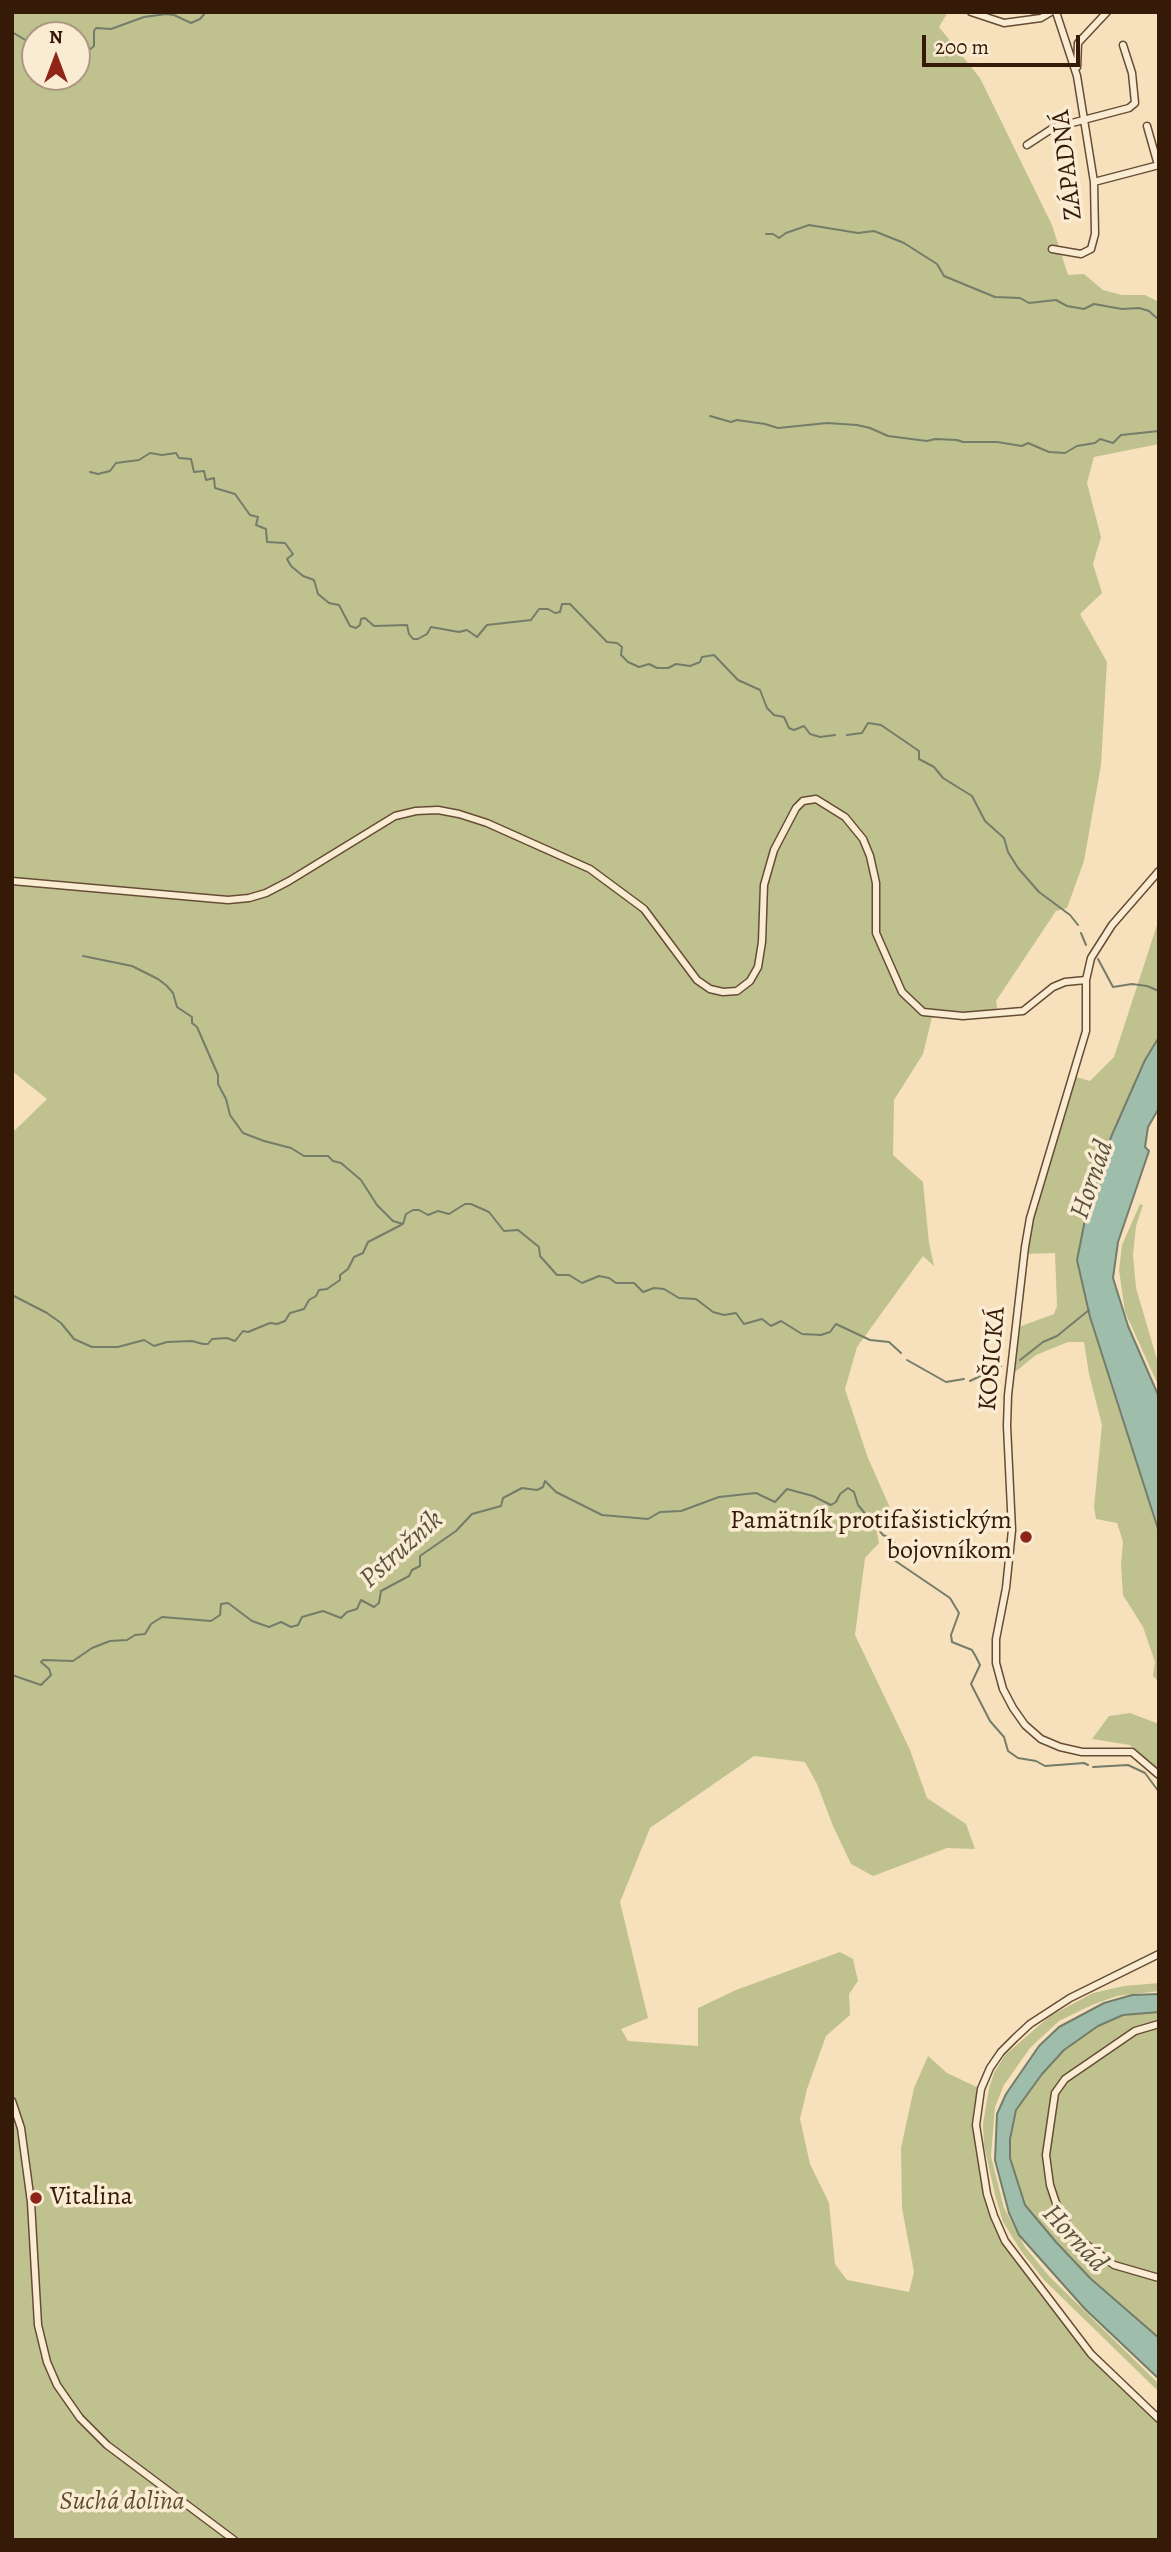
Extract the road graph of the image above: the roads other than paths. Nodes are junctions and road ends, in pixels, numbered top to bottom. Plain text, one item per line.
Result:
1 (971, 12) edge
2 (1054, 12) edge
3 (1107, 12) edge
4 (1123, 45) dead end
5 (1077, 76) junction
6 (1084, 121) junction
7 (1147, 126) dead end
8 (1027, 145) dead end
9 (1158, 165) edge
10 (1094, 182) junction
11 (1052, 248) dead end
12 (1159, 872) edge
13 (12, 881) edge
14 (1086, 980) junction
15 (1159, 1775) edge
16 (1159, 1954) edge
17 (1159, 2024) edge
18 (12, 2101) edge
19 (1159, 2278) edge
20 (1159, 2419) edge
21 (234, 2540) edge

1 - 2 street
2 - 5 street, ZÁPADNÁ
3 - 5 street, ZÁPADNÁ
4 - 6 street
5 - 6 street, ZÁPADNÁ
6 - 8 street
6 - 10 street, ZÁPADNÁ
7 - 9 street
9 - 10 street
10 - 11 street, ZÁPADNÁ
12 - 14 street, KOŠICKÁ
13 - 14 street
14 - 15 street, KOŠICKÁ
16 - 20 street
17 - 19 street
18 - 21 street

